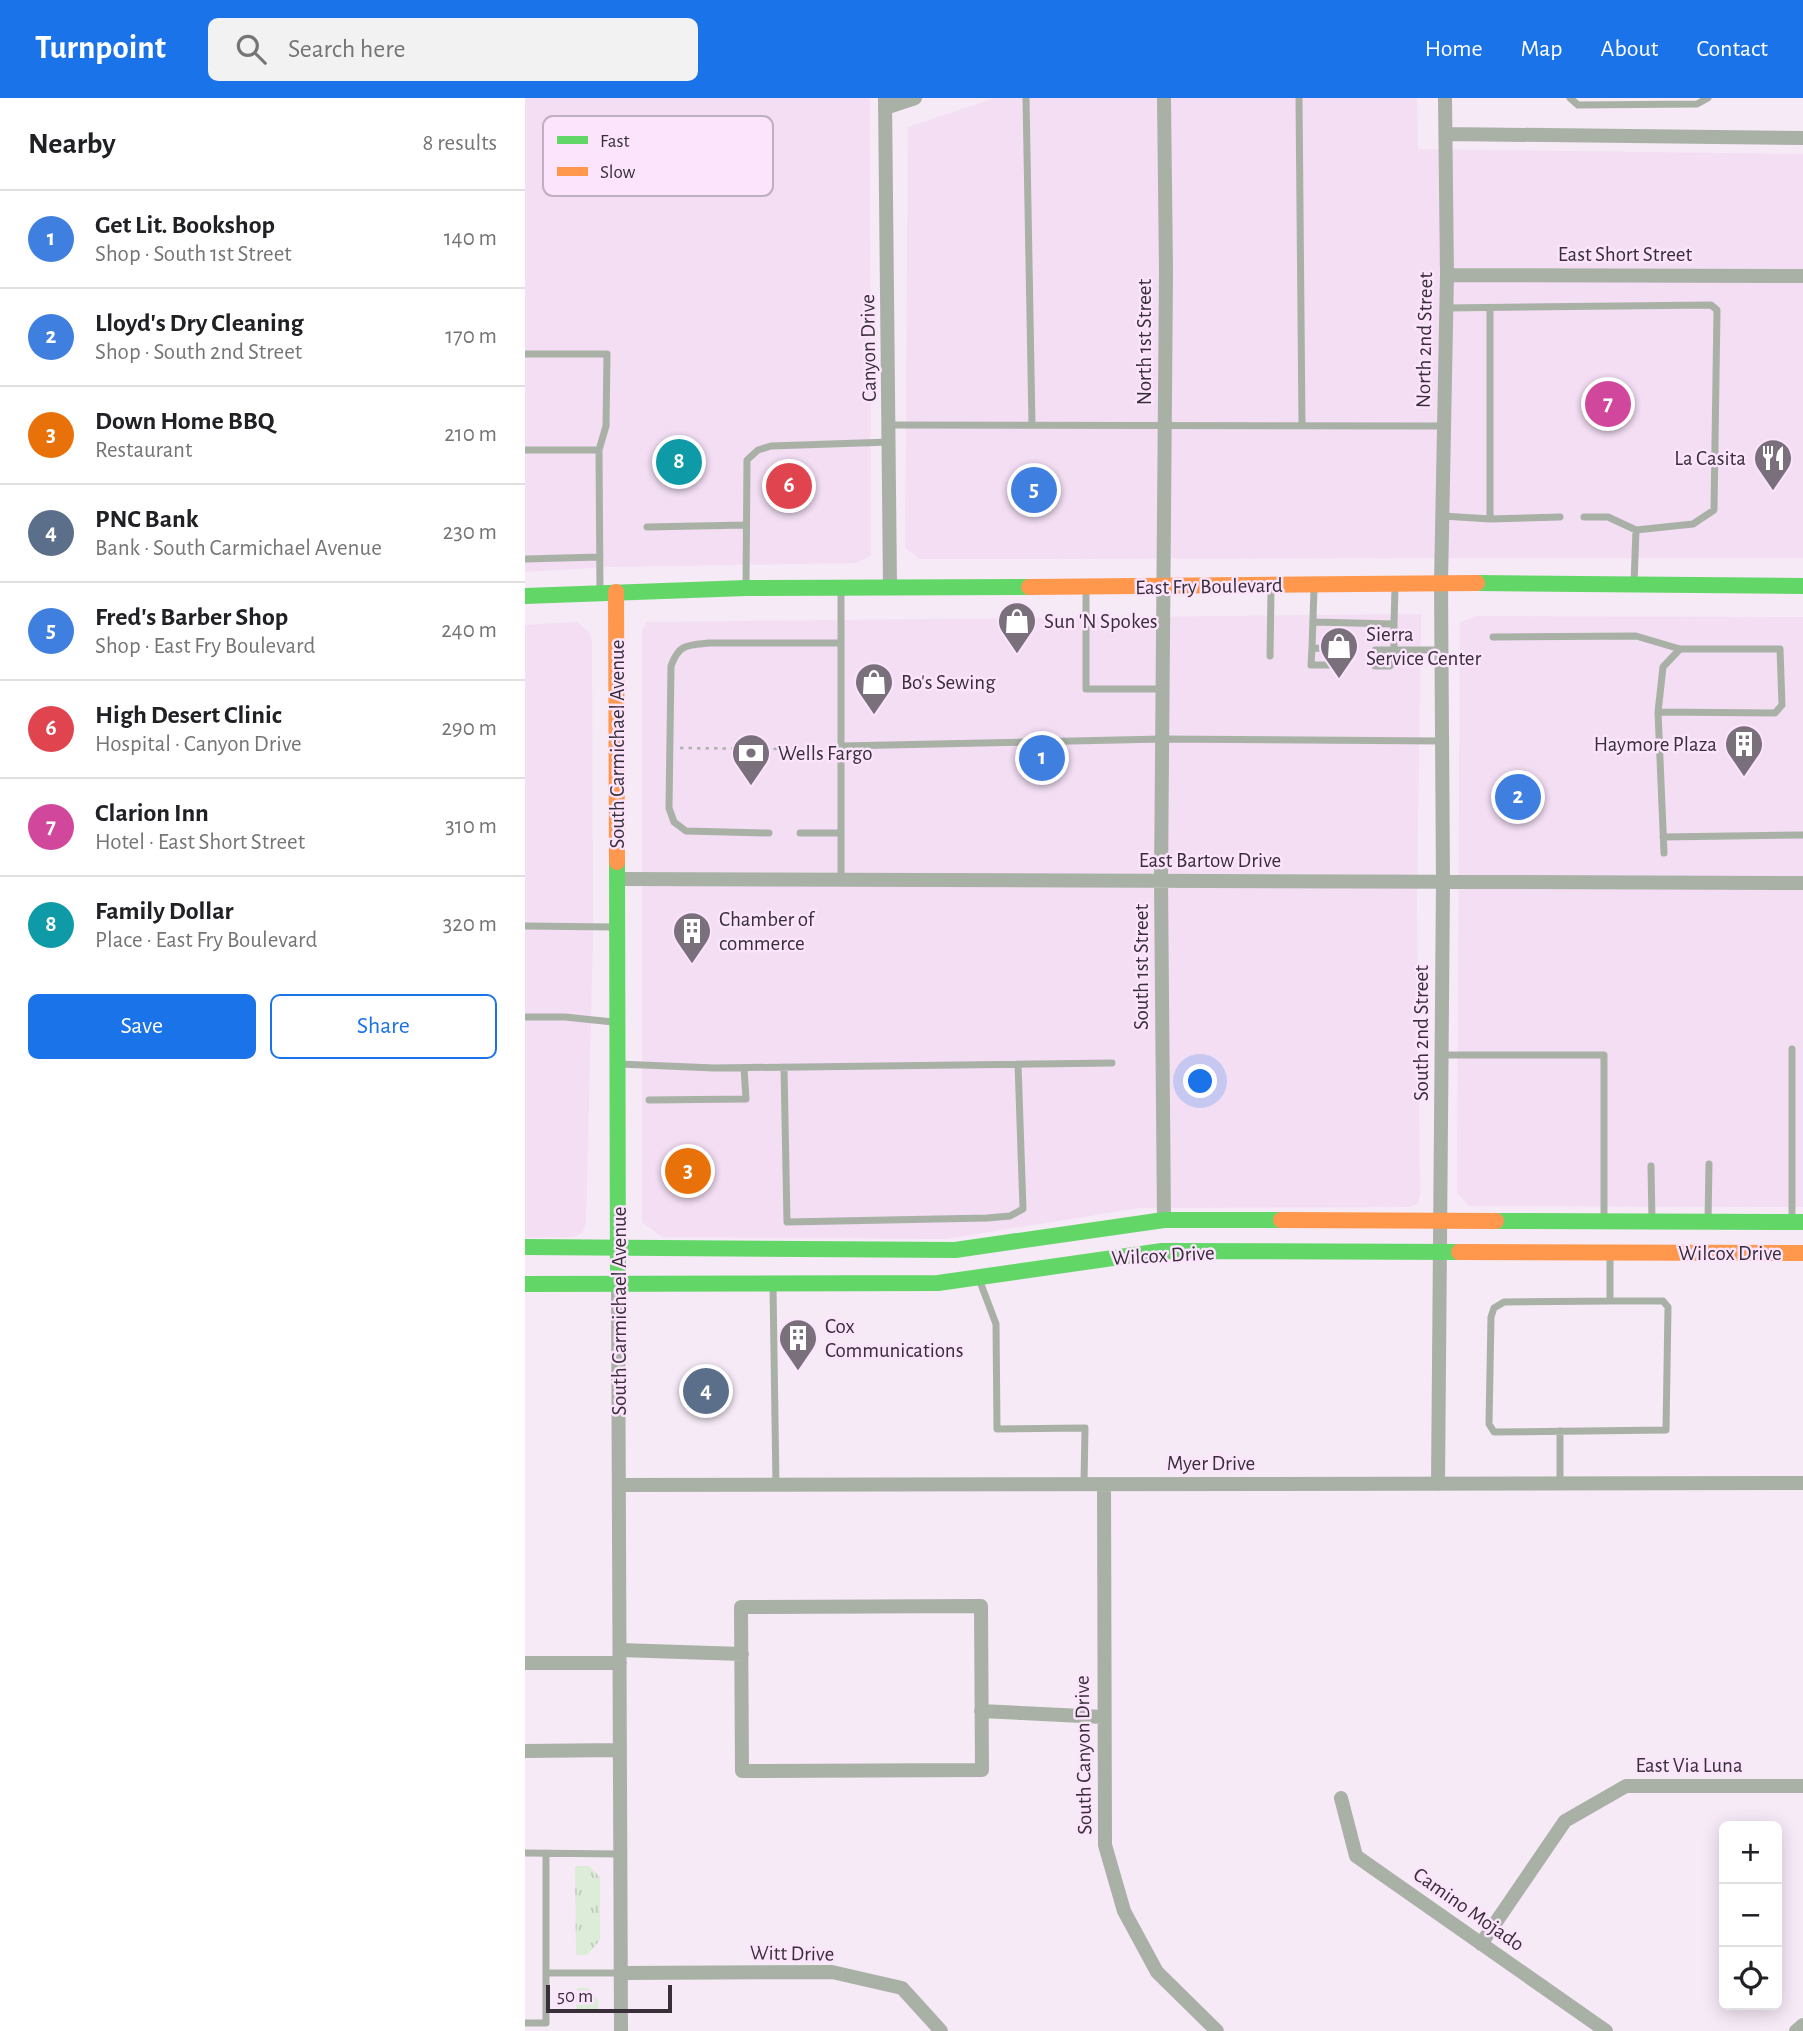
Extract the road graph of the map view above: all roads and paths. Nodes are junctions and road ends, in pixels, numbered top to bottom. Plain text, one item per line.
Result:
1 (915, 98) edge
2 (1026, 98) edge
3 (1164, 98) edge
4 (1299, 98) edge
5 (1445, 98) edge
6 (1570, 98) edge
7 (1708, 98) edge
8 (885, 103) edge
9 (1446, 134) junction
10 (1803, 138) edge
11 (1447, 275) junction
12 (1803, 276) edge
13 (1446, 308) junction
14 (1490, 308) junction
15 (525, 354) edge
16 (890, 425) junction
17 (1032, 425) junction
18 (1165, 425) junction
19 (1302, 425) junction
20 (1444, 426) junction
21 (890, 442) junction
22 (525, 450) edge
23 (599, 450) junction
24 (1443, 516) junction
25 (1560, 517) dead end
26 (1584, 517) dead end
27 (1490, 519) junction
28 (745, 525) junction
29 (646, 527) dead end
30 (1636, 530) junction
31 (600, 557) junction
32 (525, 559) edge
33 (1395, 583) junction
34 (1441, 583) junction
35 (1314, 584) junction
36 (1634, 584) junction
37 (1272, 585) junction
38 (1803, 586) edge
39 (890, 587) junction
40 (1086, 587) junction
41 (1164, 587) junction
42 (746, 588) junction
43 (841, 588) junction
44 (608, 592) junction
45 (525, 596) edge
46 (1313, 622) junction
47 (1394, 624) junction
48 (1493, 637) dead end
49 (841, 643) junction
50 (1312, 648) junction
51 (1345, 649) dead end
52 (1680, 649) junction
53 (1375, 650) dead end
54 (1394, 650) junction
55 (1442, 650) junction
56 (1270, 656) dead end
57 (1345, 664) dead end
58 (1375, 666) dead end
59 (1163, 689) junction
60 (1658, 712) junction
61 (1163, 739) junction
62 (1442, 741) junction
63 (841, 746) junction
64 (670, 748) junction
65 (788, 754) dead end
66 (769, 832) dead end
67 (841, 832) junction
68 (800, 833) dead end
69 (1803, 835) edge
70 (1663, 837) junction
71 (1664, 853) dead end
72 (617, 879) junction
73 (841, 880) junction
74 (1161, 881) junction
75 (1443, 882) junction
76 (1803, 883) edge
77 (525, 926) edge
78 (617, 927) junction
79 (525, 1017) edge
80 (618, 1023) junction
81 (1793, 1049) dead end
82 (1442, 1055) junction
83 (1112, 1063) dead end
84 (618, 1064) junction
85 (1018, 1064) junction
86 (784, 1067) junction
87 (744, 1068) junction
88 (649, 1100) dead end
89 (1709, 1164) dead end
90 (1651, 1166) dead end
91 (1164, 1220) junction
92 (1440, 1221) junction
93 (1604, 1221) junction
94 (1653, 1221) junction
95 (1708, 1221) junction
96 (1797, 1222) edge
97 (618, 1246) junction
98 (525, 1247) edge
99 (1440, 1253) junction
100 (1610, 1253) junction
101 (1803, 1253) edge
102 (979, 1278) junction
103 (773, 1283) junction
104 (525, 1284) edge
105 (618, 1285) junction
106 (1610, 1301) junction
107 (1560, 1432) junction
108 (1560, 1483) junction
109 (1803, 1483) edge
110 (1084, 1484) junction
111 (1104, 1484) junction
112 (1438, 1484) junction
113 (619, 1485) junction
114 (776, 1485) junction
115 (742, 1654) junction
116 (620, 1657) junction
117 (525, 1663) edge
118 (981, 1711) junction
119 (1103, 1717) junction
120 (620, 1750) junction
121 (525, 1751) edge
122 (1803, 1786) edge
123 (1341, 1798) dead end
124 (525, 1853) edge
125 (546, 1853) junction
126 (620, 1854) junction
127 (1481, 1944) junction
128 (546, 1973) junction
129 (621, 1973) junction
130 (525, 2023) edge
131 (1803, 2025) edge
132 (621, 2031) edge
133 (941, 2031) edge
134 (1217, 2031) edge
135 (1606, 2031) edge
136 (1796, 2031) edge

1 - 8 street
2 - 17 lane
3 - 18 street, North 1st Street
4 - 19 lane
5 - 9 street, North 2nd Street
6 - 7 lane
8 - 16 street, Canyon Drive
9 - 10 street
9 - 11 street, North 2nd Street
11 - 12 street, East Short Street
11 - 13 street, North 2nd Street
13 - 14 lane
13 - 20 street, North 2nd Street
14 - 27 lane
14 - 30 lane
15 - 23 lane
16 - 17 lane
16 - 21 street, Canyon Drive
17 - 18 lane
18 - 19 lane
18 - 41 street, North 1st Street
19 - 20 lane
20 - 24 street, North 2nd Street
21 - 28 lane
21 - 39 street, Canyon Drive
22 - 23 lane
23 - 31 lane
24 - 27 lane
24 - 34 street, North 2nd Street
25 - 27 lane
26 - 30 lane
28 - 29 lane
28 - 42 lane
30 - 36 lane
31 - 32 lane
31 - 44 lane
33 - 34 street, East Fry Boulevard
33 - 35 street, East Fry Boulevard
33 - 47 lane
34 - 36 street, East Fry Boulevard
34 - 55 street, South 2nd Street
35 - 37 street, East Fry Boulevard
35 - 46 lane
36 - 38 street, East Fry Boulevard
37 - 41 street, East Fry Boulevard
37 - 56 lane
39 - 40 street, East Fry Boulevard
39 - 43 street, East Fry Boulevard
40 - 41 street, East Fry Boulevard
40 - 59 lane
41 - 59 street, South 1st Street
42 - 43 street, East Fry Boulevard
42 - 44 street, East Fry Boulevard
43 - 49 lane
44 - 45 street, East Fry Boulevard
44 - 72 street, South Carmichael Avenue
46 - 47 lane
46 - 50 lane
47 - 54 lane
48 - 52 lane
49 - 63 lane
49 - 64 lane
50 - 51 lane
50 - 57 lane
52 - 60 lane
52 - 60 lane
53 - 54 lane
54 - 55 lane
54 - 58 lane
55 - 62 street, South 2nd Street
59 - 61 street, South 1st Street
60 - 70 lane
61 - 62 lane
61 - 63 lane
61 - 74 street, South 1st Street
62 - 75 street, South 2nd Street
63 - 67 lane
64 - 65 path
64 - 66 lane
67 - 68 lane
67 - 73 lane
69 - 70 lane
70 - 71 lane
72 - 73 street, East Bartow Drive
72 - 78 street, South Carmichael Avenue
73 - 74 street, East Bartow Drive
74 - 75 street, East Bartow Drive
74 - 91 street, South 1st Street
75 - 76 street, East Bartow Drive
75 - 82 street, South 2nd Street
77 - 78 lane
78 - 80 street, South Carmichael Avenue
79 - 80 lane
80 - 84 street, South Carmichael Avenue
81 - 96 lane
82 - 92 street, South 2nd Street
82 - 93 lane
83 - 85 lane
84 - 87 lane
84 - 97 street, South Carmichael Avenue
85 - 86 lane
85 - 86 lane
86 - 87 lane
87 - 88 lane
89 - 95 lane
90 - 94 lane
91 - 92 street, Wilcox Drive
91 - 97 street, Wilcox Drive
92 - 93 street, Wilcox Drive
92 - 99 street, South 2nd Street
93 - 94 street, Wilcox Drive
94 - 95 street, Wilcox Drive
95 - 96 street, Wilcox Drive
97 - 98 street, Wilcox Drive
97 - 105 street, South Carmichael Avenue
99 - 100 street, Wilcox Drive
99 - 102 street, Wilcox Drive
99 - 112 street, South 2nd Street
100 - 101 street, Wilcox Drive
100 - 106 lane
102 - 103 street, Wilcox Drive
102 - 110 lane
103 - 105 street, Wilcox Drive
103 - 114 lane
104 - 105 street, Wilcox Drive
105 - 113 street, South Carmichael Avenue
106 - 107 lane
106 - 107 lane
107 - 108 lane
108 - 109 street, Myer Drive
108 - 112 street, Myer Drive
110 - 111 street, Myer Drive
110 - 114 street, Myer Drive
111 - 112 street, Myer Drive
111 - 119 street, South Canyon Drive
113 - 114 street, Myer Drive
113 - 116 street, South Carmichael Avenue
115 - 116 street
115 - 118 street
115 - 118 street
116 - 117 street
116 - 120 street, South Carmichael Avenue
118 - 119 street
119 - 134 street, South Canyon Drive
120 - 121 street
120 - 126 street, South Carmichael Avenue
122 - 127 street, East Via Luna
123 - 127 street, Camino Mojado
124 - 125 lane
125 - 126 lane
125 - 128 lane
126 - 129 street, South Carmichael Avenue
127 - 135 street, Camino Mojado
128 - 129 lane
128 - 130 lane
129 - 132 street, South Carmichael Avenue
129 - 133 street, Witt Drive
131 - 136 street

